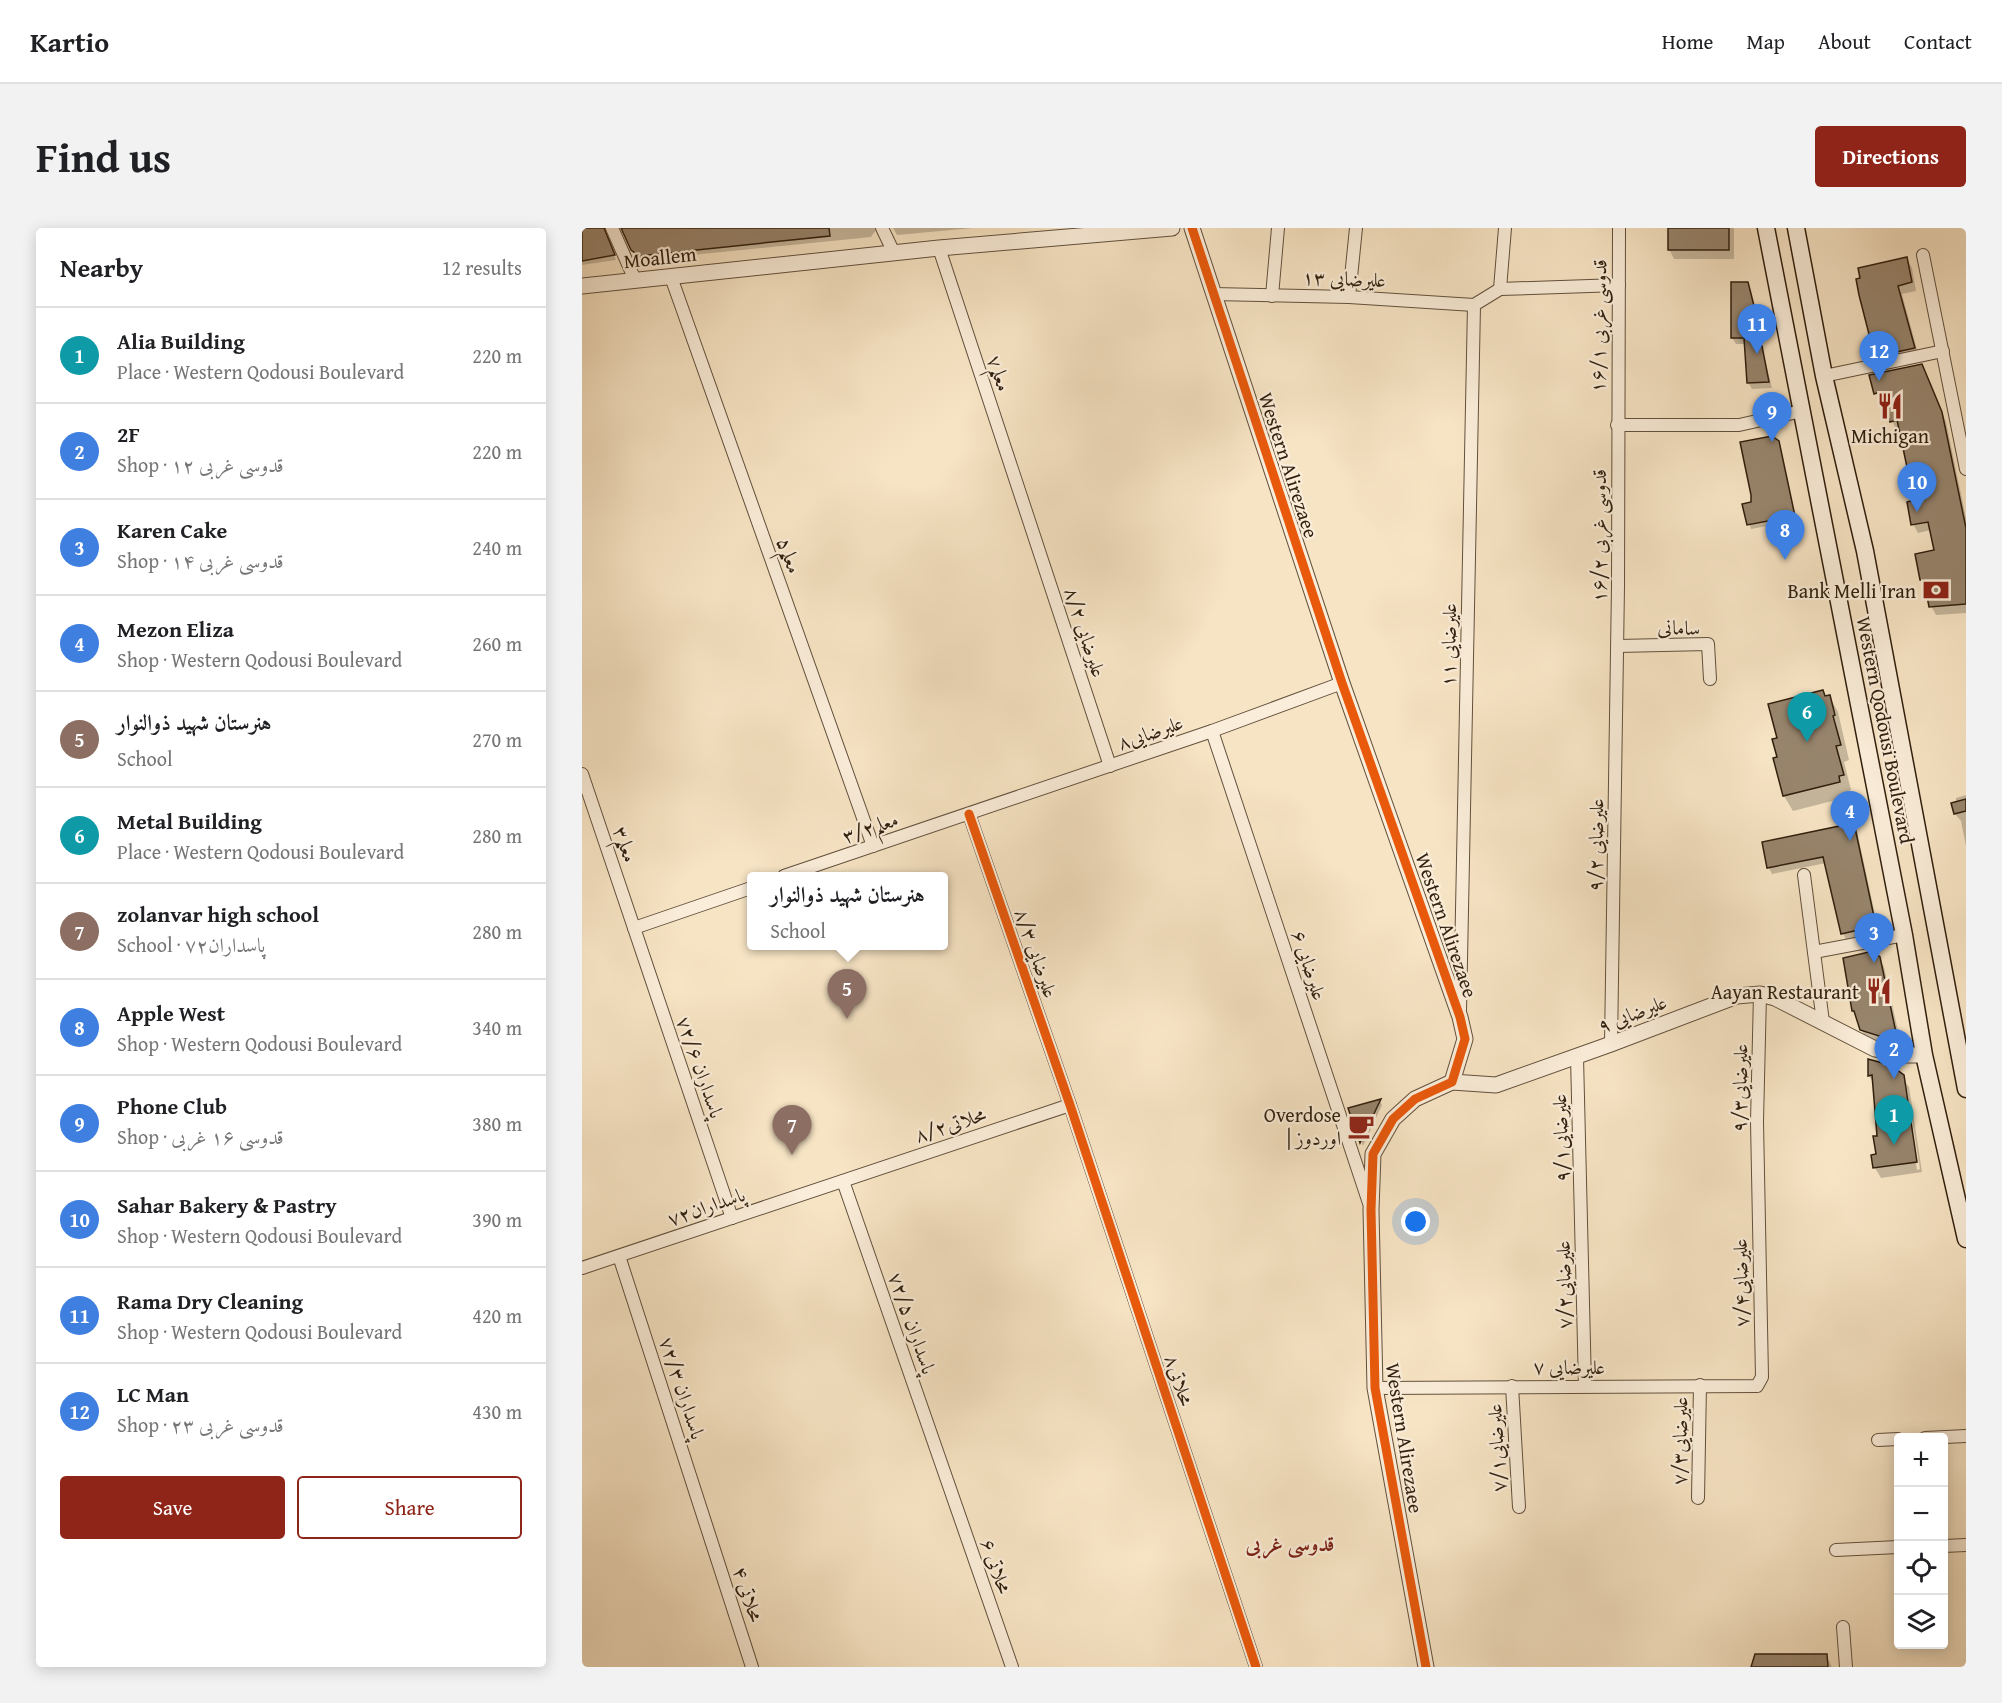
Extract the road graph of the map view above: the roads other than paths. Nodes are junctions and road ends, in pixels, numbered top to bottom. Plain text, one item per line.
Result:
1 (612, 228) edge
2 (882, 228) edge
3 (1172, 228) edge
4 (1192, 228) edge
5 (1356, 228) edge
6 (1505, 228) edge
7 (1619, 228) edge
8 (1766, 228) edge
9 (1796, 228) edge
10 (1057, 233) edge
11 (1278, 233) edge
12 (939, 248) junction
13 (894, 254) junction
14 (1923, 255) dead end
15 (671, 277) junction
16 (635, 280) junction
17 (1618, 285) junction
18 (582, 286) edge
19 (1500, 289) junction
20 (1213, 294) junction
21 (1272, 296) junction
22 (1349, 297) junction
23 (1474, 305) junction
24 (1943, 351) junction
25 (1824, 376) junction
26 (1802, 411) junction
27 (1617, 424) junction
28 (1966, 469) edge
29 (1025, 510) joint
30 (1618, 646) junction
31 (1710, 679) dead end
32 (1342, 683) junction
33 (1212, 731) junction
34 (1110, 766) junction
35 (582, 774) edge
36 (969, 814) junction
37 (873, 846) junction
38 (796, 872) edge
39 (1804, 875) dead end
40 (747, 889) edge
41 (634, 927) junction
42 (1905, 935) junction
43 (1814, 952) junction
44 (1760, 994) junction
45 (1460, 1017) junction
46 (1823, 1022) junction
47 (1611, 1044) junction
48 (1924, 1055) junction
49 (1577, 1057) junction
50 (1963, 1062) edge
51 (1452, 1082) junction
52 (1966, 1089) edge
53 (1070, 1105) junction
54 (843, 1181) junction
55 (1758, 1182) joint
56 (1371, 1210) junction
57 (732, 1218) junction
58 (1581, 1219) joint
59 (1966, 1239) edge
60 (620, 1256) junction
61 (582, 1268) edge
62 (1761, 1382) joint
63 (1700, 1385) junction
64 (1512, 1386) junction
65 (1585, 1386) junction
66 (1375, 1388) junction
67 (1948, 1436) edge
68 (1966, 1436) edge
69 (1894, 1439) edge
70 (1878, 1440) dead end
71 (946, 1478) joint
72 (1698, 1498) dead end
73 (1519, 1507) dead end
74 (709, 1533) joint
75 (1966, 1545) edge
76 (1948, 1546) edge
77 (1894, 1547) edge
78 (1836, 1550) dead end
79 (1417, 1622) junction
80 (1843, 1627) dead end
81 (752, 1667) edge
82 (1012, 1667) edge
83 (1256, 1667) edge
84 (1419, 1667) edge
85 (1426, 1667) edge
86 (1846, 1667) edge

1 - 16 street
2 - 13 street
3 - 10 street, Moallem
4 - 20 street, Western Alirezaee
5 - 22 street
6 - 19 street
7 - 17 street, ۱۶/۱ قدوسی غربی
8 - 26 main road, Western Qodousi Boulevard
9 - 25 main road, Western Qodousi Boulevard
10 - 12 street, Moallem
11 - 21 street
12 - 13 street, Moallem
12 - 29 street, معلم۷
13 - 15 street, Moallem
14 - 24 street
15 - 16 street, Moallem
15 - 37 street, معلم۵
16 - 18 street, Moallem
17 - 19 street
17 - 27 street, ۱۶/۱ قدوسی غربی
19 - 23 street
20 - 21 street, ۱۳ علیرضایی
20 - 32 street, Western Alirezaee
21 - 22 street, ۱۳ علیرضایی
22 - 23 street, ۱۳ علیرضایی
23 - 45 street, ۱۱ علیرضایی
24 - 25 street
24 - 28 street
25 - 50 main road, Western Qodousi Boulevard
26 - 27 street
26 - 42 main road, Western Qodousi Boulevard
27 - 30 street, ۱۶/۲ قدوسی غربی
29 - 34 street, علیرضایی ۸/۲
30 - 31 street, سامانی
30 - 47 street, ۹/۲ علیرضایی
32 - 33 street, علیرضایی۸
32 - 45 street, Western Alirezaee
33 - 34 street, علیرضایی۸
33 - 56 street, ۶ علیرضایی
34 - 36 street, علیرضایی۸
35 - 41 street, معلم۳
36 - 37 street, معلم۳/۲
36 - 53 street, ۸/۳ علیرضایی
37 - 38 street, معلم۳/۲
39 - 43 street
40 - 41 street
41 - 57 street, ۷۲/۶ پاسداران
42 - 43 street
42 - 48 main road, Western Qodousi Boulevard
43 - 46 street
44 - 46 street, ۹ علیرضایی
44 - 47 street, ۹ علیرضایی
44 - 55 street, علیرضایی۹/۳
45 - 51 street, Western Alirezaee
46 - 48 street, ۹ علیرضایی
47 - 49 street, ۹ علیرضایی
48 - 59 main road, Western Qodousi Boulevard
49 - 51 street, ۹ علیرضایی
49 - 58 street, علیرضایی۹/۱
50 - 52 main road, Western Qodousi Boulevard
51 - 56 street, Western Alirezaee
53 - 54 street, محلاتی۸/۲
53 - 83 street, محلاتی۸
54 - 57 street, پاسداران۷۲
54 - 71 street, ۷۲/۵ پاسداران
55 - 62 street, علیرضایی۷/۴
56 - 66 street, Western Alirezaee
57 - 60 street, پاسداران۷۲
58 - 65 street, علیرضایی۷/۲
60 - 61 street, پاسداران۷۲
60 - 74 street, ۷۲/۳ پاسداران
62 - 63 street, ۷ علیرضایی
63 - 65 street, ۷ علیرضایی
63 - 72 street, علیرضایی۷/۳
64 - 65 street, ۷ علیرضایی
64 - 66 street, ۷ علیرضایی
64 - 73 street, علیرضایی۷/۱
66 - 79 street, Western Alirezaee
67 - 68 street
69 - 70 street
71 - 82 street, ۶ محلاتی
74 - 81 street, ۴ محلاتی
75 - 76 street
77 - 78 street
79 - 84 street, Western Alirezaee
79 - 85 street, Western Alirezaee
80 - 86 street

